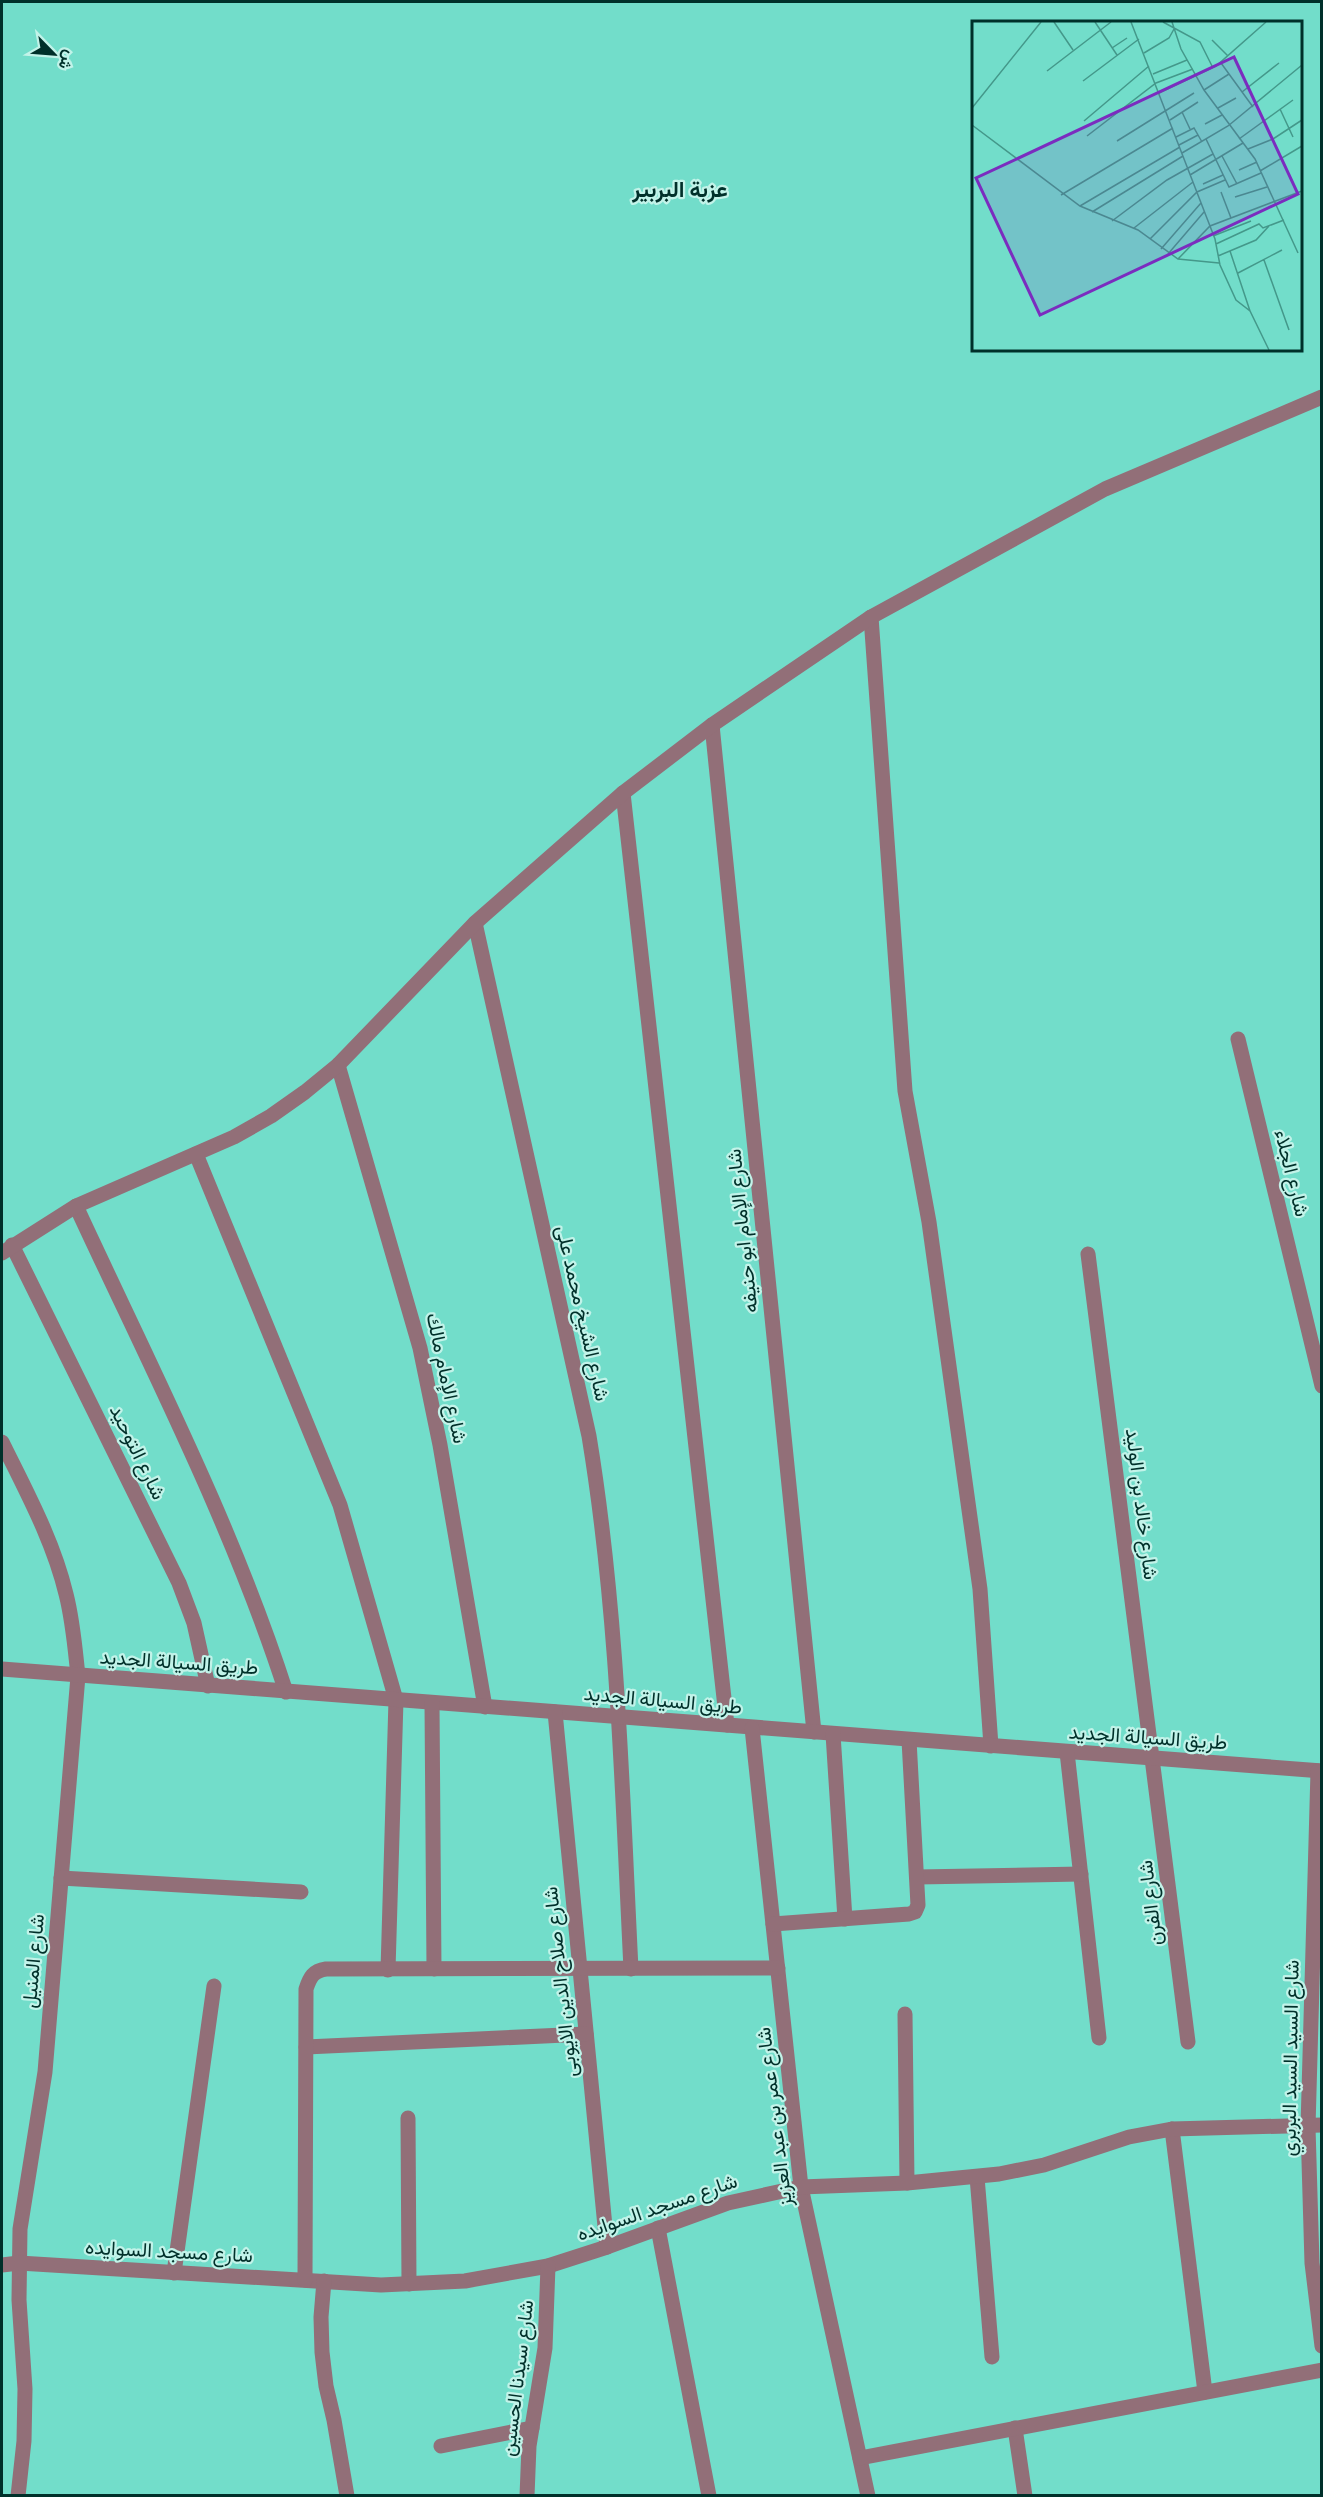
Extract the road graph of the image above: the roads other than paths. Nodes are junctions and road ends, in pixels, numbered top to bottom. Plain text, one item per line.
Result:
1 (1322, 397) edge
2 (871, 618) junction
3 (712, 724) junction
4 (623, 793) junction
5 (475, 923) junction
6 (1238, 1039) dead end
7 (338, 1065) junction
8 (196, 1154) junction
9 (76, 1206) junction
10 (7, 1249) edge
11 (1088, 1254) dead end
12 (1322, 1386) edge
13 (2, 1442) edge
14 (2, 1670) edge
15 (78, 1676) junction
16 (208, 1686) junction
17 (286, 1692) junction
18 (396, 1700) junction
19 (432, 1703) junction
20 (485, 1707) junction
21 (555, 1712) junction
22 (618, 1717) junction
23 (727, 1725) junction
24 (752, 1728) junction
25 (814, 1732) junction
26 (832, 1734) junction
27 (909, 1740) junction
28 (991, 1746) junction
29 (1067, 1752) junction
30 (1154, 1759) junction
31 (1320, 1771) edge
32 (1081, 1874) junction
33 (917, 1877) junction
34 (61, 1878) junction
35 (301, 1892) dead end
36 (845, 1918) junction
37 (773, 1924) junction
38 (579, 1968) junction
39 (778, 1968) junction
40 (434, 1969) junction
41 (631, 1969) junction
42 (388, 1970) junction
43 (214, 1986) dead end
44 (904, 2014) dead end
45 (586, 2034) junction
46 (1100, 2038) dead end
47 (1188, 2042) dead end
48 (306, 2047) junction
49 (408, 2118) dead end
50 (1315, 2126) edge
51 (1172, 2129) junction
52 (977, 2176) junction
53 (907, 2183) junction
54 (801, 2187) junction
55 (658, 2228) junction
56 (607, 2247) junction
57 (19, 2263) junction
58 (2, 2265) edge
59 (548, 2266) junction
60 (174, 2273) junction
61 (305, 2280) junction
62 (324, 2281) junction
63 (410, 2284) junction
64 (1318, 2288) edge
65 (1322, 2346) edge
66 (992, 2357) dead end
67 (1322, 2370) edge
68 (1205, 2392) junction
69 (532, 2428) junction
70 (1016, 2428) junction
71 (441, 2446) dead end
72 (860, 2458) junction
73 (18, 2496) edge
74 (347, 2496) edge
75 (527, 2496) edge
76 (709, 2496) edge
77 (868, 2496) edge
78 (1025, 2496) edge

1 - 2 street
2 - 3 street
2 - 28 street
3 - 4 street
3 - 25 street, شارع الإمام ابو حنيفه
4 - 5 street
4 - 23 street
5 - 7 street
5 - 22 street, شارع الشيخ محمد على
6 - 12 street, شارع الجلاء
7 - 8 street
7 - 20 street, شارع الإمام مالك
8 - 9 street
8 - 18 street
9 - 10 street
9 - 17 street
10 - 16 street, شارع التوحيد
11 - 30 street, شارع خالد بن الوليد
13 - 15 street, شارع المنيل
14 - 15 street, طريق السيالة الجديد
15 - 16 street, طريق السيالة الجديد
15 - 34 street, شارع المنيل
16 - 17 street, طريق السيالة الجديد
17 - 18 street, طريق السيالة الجديد
18 - 19 street, طريق السيالة الجديد
18 - 42 street
19 - 20 street, طريق السيالة الجديد
19 - 40 street
20 - 21 street, طريق السيالة الجديد
21 - 22 street, طريق السيالة الجديد
21 - 38 street, شارع صلاح الدين الايوبى
22 - 23 street, طريق السيالة الجديد
22 - 41 street, شارع الشيخ محمد على
23 - 24 street, طريق السيالة الجديد
24 - 25 street, طريق السيالة الجديد
24 - 37 street, شارع عمر بن عبد العزيز
25 - 26 street, طريق السيالة الجديد
26 - 27 street, طريق السيالة الجديد
26 - 36 street
27 - 28 street, طريق السيالة الجديد
27 - 33 street
28 - 29 street, طريق السيالة الجديد
29 - 30 street, طريق السيالة الجديد
29 - 32 street
30 - 31 street, طريق السيالة الجديد
30 - 47 street, شارع الفرن
31 - 50 street, شارع السيد السيد البربري
32 - 33 street
32 - 46 street
33 - 36 street
34 - 35 street
34 - 57 street, شارع المنيل
36 - 37 street
37 - 39 street, شارع عمر بن عبد العزيز
38 - 40 street
38 - 41 street
38 - 45 street, شارع صلاح الدين الايوبى
39 - 41 street
39 - 54 street, شارع عمر بن عبد العزيز
40 - 42 street
42 - 48 street
43 - 60 street
44 - 53 street
45 - 48 street
45 - 56 street, شارع صلاح الدين الايوبى
48 - 61 street
49 - 63 street
50 - 51 street, شارع مسجد السوايده
50 - 64 street, شارع السيد السيد البربري
51 - 52 street, شارع مسجد السوايده
51 - 68 street
52 - 53 street, شارع مسجد السوايده
52 - 66 street
53 - 54 street, شارع مسجد السوايده
54 - 55 street, شارع مسجد السوايده
54 - 72 street, شارع عمر بن عبد العزيز
55 - 56 street, شارع مسجد السوايده
55 - 76 street
56 - 59 street, شارع مسجد السوايده
57 - 58 street, شارع مسجد السوايده
57 - 60 street, شارع مسجد السوايده
57 - 73 street, شارع المنيل
59 - 63 street, شارع مسجد السوايده
59 - 69 street, شارع سيدنا الحسين
60 - 61 street, شارع مسجد السوايده
61 - 62 street, شارع مسجد السوايده
62 - 63 street, شارع مسجد السوايده
62 - 74 street
64 - 65 street, شارع السيد السيد البربري
67 - 68 street
68 - 70 street
69 - 71 street
69 - 75 street, شارع سيدنا الحسين
70 - 72 street
70 - 78 street
72 - 77 street, شارع عمر بن عبد العزيز

